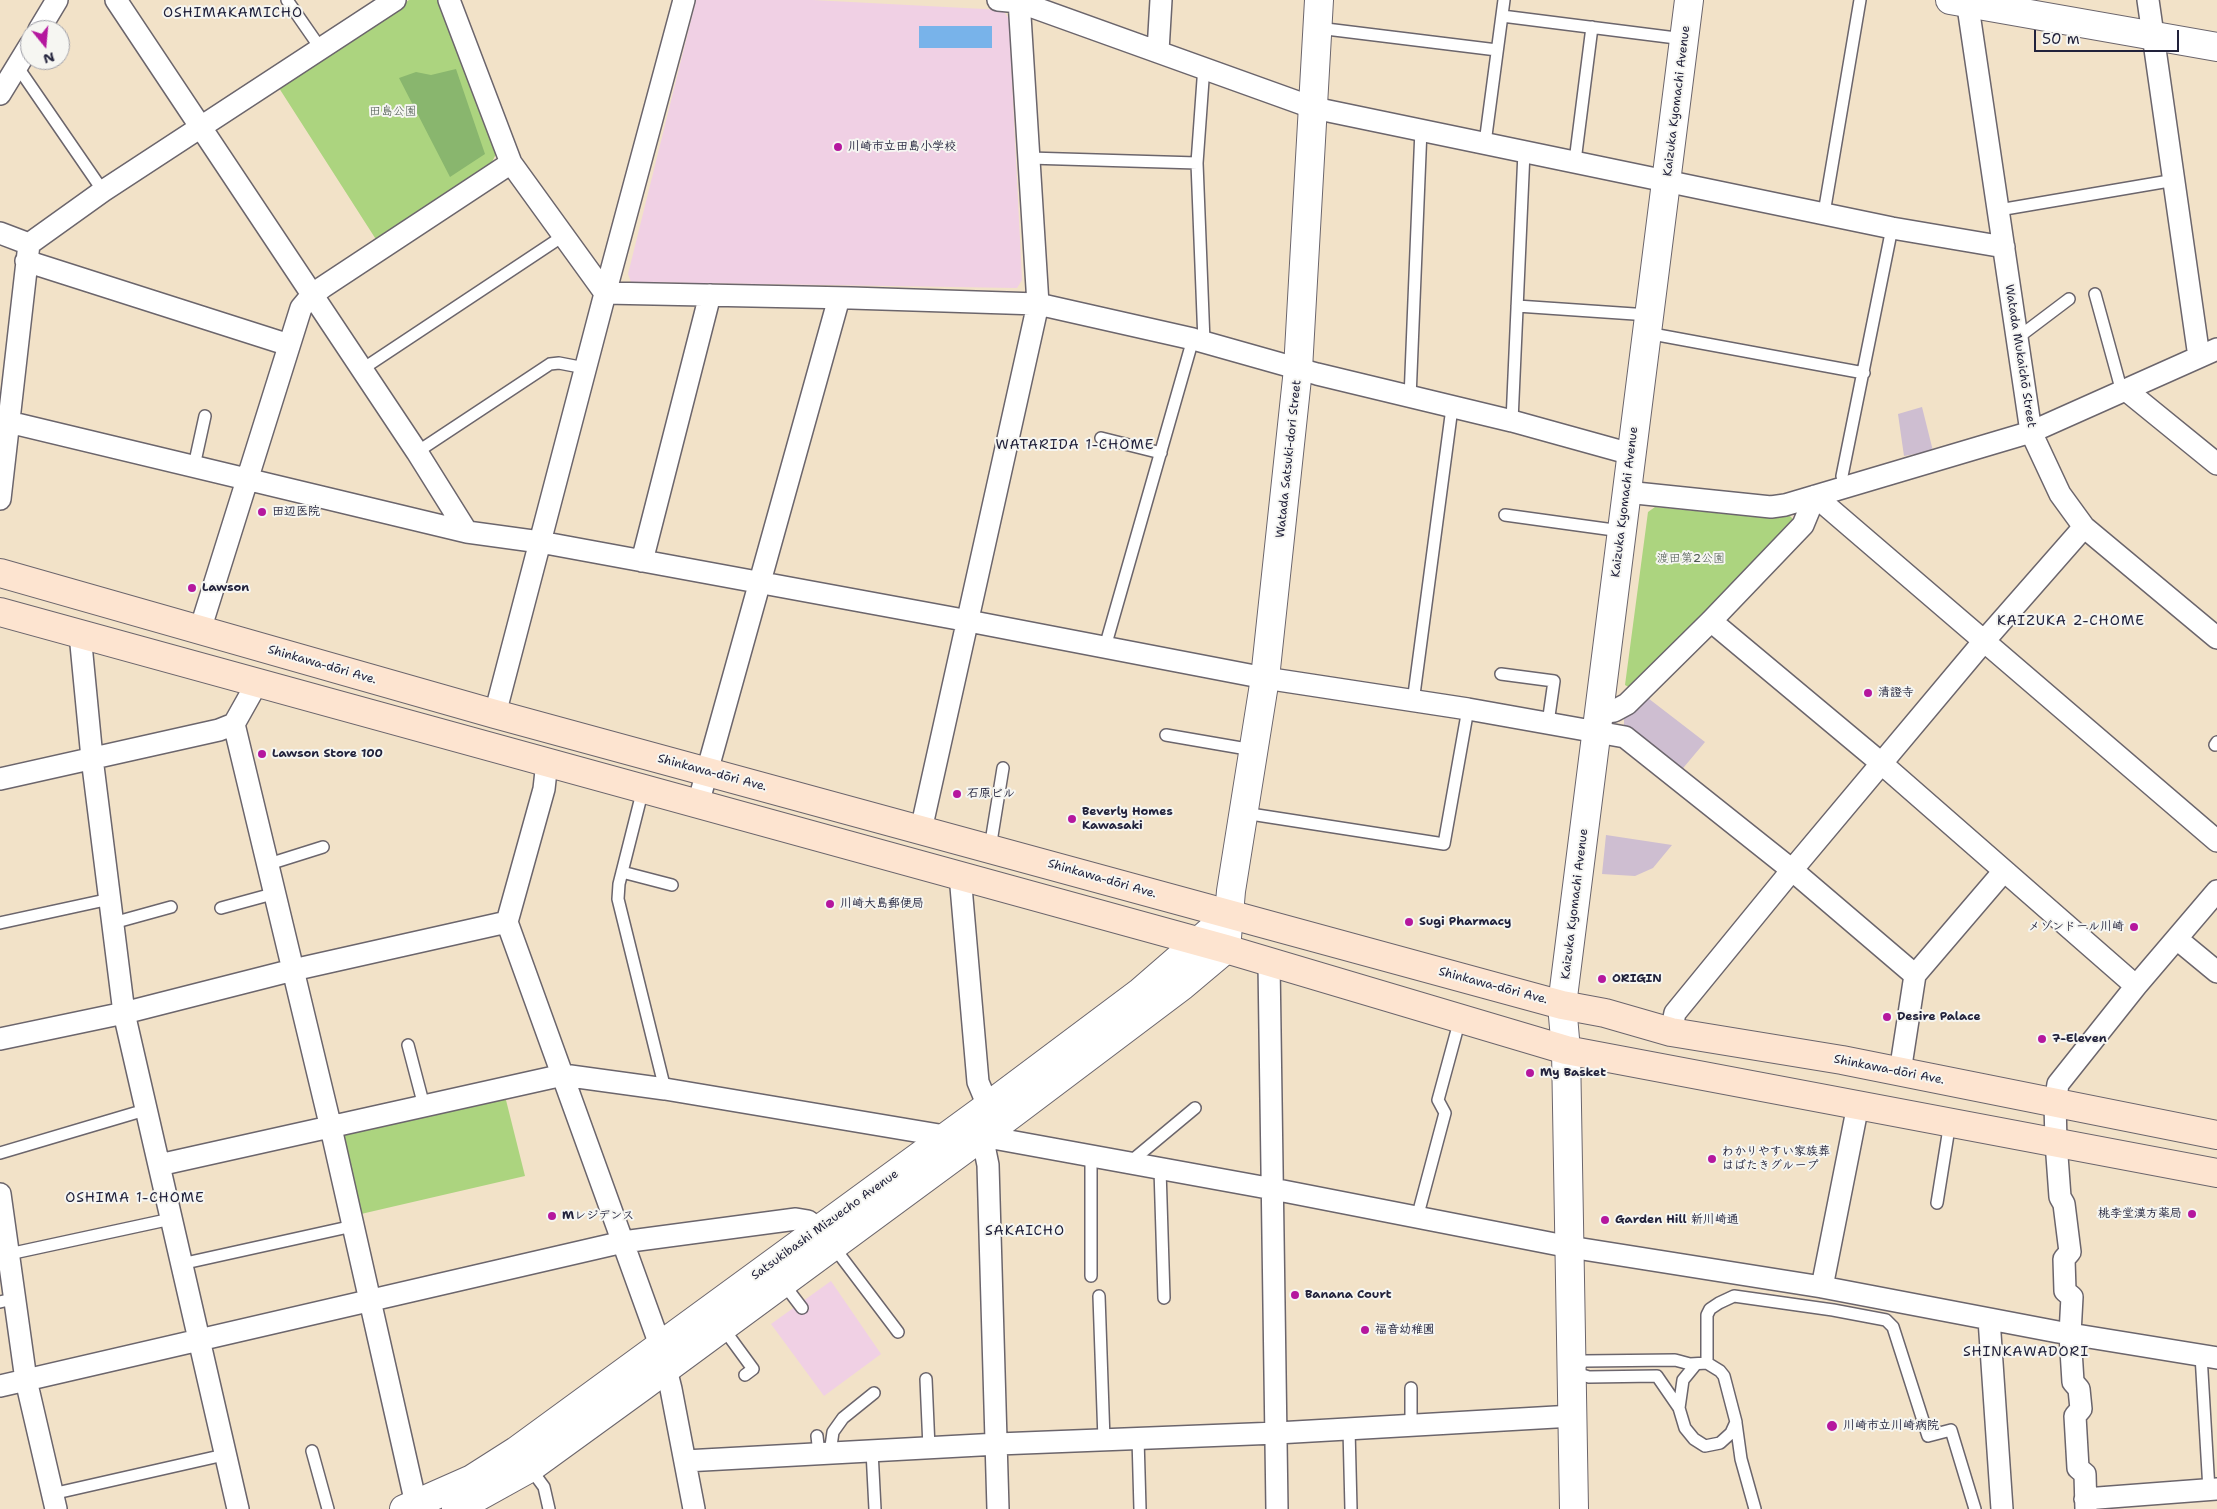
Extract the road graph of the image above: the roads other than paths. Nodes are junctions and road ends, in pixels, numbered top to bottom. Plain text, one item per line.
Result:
1 (57, 0) edge
2 (116, 0) edge
3 (287, 0) edge
4 (395, 0) edge
5 (449, 0) edge
6 (684, 0) edge
7 (1161, 0) edge
8 (1319, 0) edge
9 (1504, 0) edge
10 (1689, 0) edge
11 (1860, 0) edge
12 (2148, 0) edge
13 (1012, 1) edge
14 (1962, 1) edge
15 (1502, 16) junction
16 (45, 20) edge
17 (1592, 27) junction
18 (1318, 28) junction
19 (2152, 36) junction
20 (1684, 39) junction
21 (2217, 47) edge
22 (321, 49) junction
23 (1497, 50) junction
24 (1158, 51) junction
25 (20, 61) edge
26 (17, 66) junction
27 (1204, 66) junction
28 (0, 94) edge
29 (1314, 108) junction
30 (200, 128) junction
31 (1422, 129) junction
32 (1485, 143) junction
33 (1524, 152) junction
34 (1029, 158) junction
35 (1575, 161) junction
36 (511, 163) junction
37 (1196, 163) junction
38 (1668, 180) junction
39 (2174, 180) junction
40 (103, 191) junction
41 (1999, 210) junction
42 (1824, 213) junction
43 (1892, 228) junction
44 (0, 232) edge
45 (564, 236) junction
46 (2004, 246) junction
47 (28, 252) junction
48 (605, 293) junction
49 (2095, 294) dead end
50 (710, 295) junction
51 (311, 296) junction
52 (839, 298) junction
53 (2069, 299) dead end
54 (1038, 304) junction
55 (1517, 306) junction
56 (1648, 324) junction
57 (2016, 339) junction
58 (1199, 340) junction
59 (289, 346) junction
60 (2208, 353) edge
61 (585, 368) junction
62 (1298, 369) junction
63 (361, 370) junction
64 (1864, 373) junction
65 (2124, 391) junction
66 (1410, 398) junction
67 (1452, 408) junction
68 (205, 416) dead end
69 (4, 421) edge
70 (1512, 421) junction
71 (2031, 432) junction
72 (1101, 438) dead end
73 (417, 452) junction
74 (1161, 453) junction
75 (1631, 454) junction
76 (2217, 464) edge
77 (194, 466) junction
78 (246, 479) junction
79 (1845, 488) junction
80 (1626, 492) junction
81 (1815, 496) junction
82 (0, 498) edge
83 (1505, 515) dead end
84 (2084, 527) junction
85 (1621, 531) junction
86 (467, 532) junction
87 (540, 542) junction
88 (642, 561) junction
89 (0, 573) edge
90 (758, 583) junction
91 (0, 612) edge
92 (968, 620) junction
93 (1711, 621) junction
94 (200, 630) junction
95 (80, 634) junction
96 (2217, 637) edge
97 (1984, 641) junction
98 (1105, 647) junction
99 (266, 649) junction
100 (1501, 674) dead end
101 (1265, 678) junction
102 (257, 683) junction
103 (1414, 702) junction
104 (1468, 709) junction
105 (496, 714) junction
106 (1598, 722) junction
107 (234, 724) junction
108 (1548, 724) junction
109 (555, 730) junction
110 (1166, 735) dead end
111 (485, 745) junction
112 (1254, 751) junction
113 (92, 758) junction
114 (547, 762) junction
115 (1880, 764) junction
116 (1003, 768) dead end
117 (707, 772) junction
118 (0, 779) edge
119 (643, 789) junction
120 (698, 804) junction
121 (1244, 813) junction
122 (920, 830) junction
123 (2217, 842) edge
124 (980, 846) junction
125 (323, 847) dead end
126 (913, 862) junction
127 (269, 864) junction
128 (1792, 870) junction
129 (2004, 870) junction
130 (622, 872) junction
131 (960, 875) junction
132 (672, 884) dead end
133 (2217, 891) edge
134 (276, 893) junction
135 (110, 899) junction
136 (171, 907) dead end
137 (220, 908) dead end
138 (1229, 914) junction
139 (507, 922) junction
140 (0, 923) edge
141 (113, 923) junction
142 (2177, 939) junction
143 (1198, 942) junction
144 (1226, 949) junction
145 (1269, 963) junction
146 (293, 970) junction
147 (2217, 972) edge
148 (1915, 975) junction
149 (1471, 980) junction
150 (2136, 986) junction
151 (1562, 1004) junction
152 (124, 1013) junction
153 (1460, 1018) junction
154 (1671, 1032) junction
155 (0, 1039) edge
156 (408, 1046) dead end
157 (1566, 1050) junction
158 (1867, 1065) junction
159 (1666, 1068) junction
160 (1900, 1072) junction
161 (563, 1074) junction
162 (665, 1089) junction
163 (2055, 1103) junction
164 (1858, 1104) junction
165 (424, 1106) junction
166 (988, 1106) junction
167 (1195, 1108) dead end
168 (145, 1110) junction
169 (1950, 1122) junction
170 (331, 1128) junction
171 (2217, 1135) edge
172 (945, 1136) junction
173 (982, 1136) junction
174 (2056, 1142) junction
175 (0, 1152) edge
176 (1091, 1156) junction
177 (1128, 1163) junction
178 (159, 1165) junction
179 (1160, 1169) junction
180 (2217, 1173) edge
181 (1273, 1189) junction
182 (0, 1194) edge
183 (1937, 1203) dead end
184 (1417, 1218) junction
185 (171, 1219) junction
186 (353, 1226) junction
187 (825, 1238) junction
188 (623, 1242) junction
189 (1570, 1248) junction
190 (9, 1254) junction
191 (180, 1264) junction
192 (1091, 1276) dead end
193 (783, 1283) junction
194 (1822, 1287) junction
195 (1099, 1296) dead end
196 (1164, 1298) dead end
197 (7, 1301) edge
198 (369, 1301) junction
199 (802, 1308) dead end
200 (1989, 1319) junction
201 (723, 1328) junction
202 (898, 1332) dead end
203 (2070, 1334) junction
204 (198, 1340) junction
205 (663, 1357) junction
206 (2209, 1357) edge
207 (1701, 1364) junction
208 (1572, 1372) junction
209 (745, 1375) dead end
210 (926, 1379) dead end
211 (26, 1380) junction
212 (0, 1386) edge
213 (1411, 1388) dead end
214 (874, 1393) dead end
215 (1680, 1408) junction
216 (1573, 1416) junction
217 (1736, 1422) junction
218 (1411, 1426) junction
219 (1349, 1429) junction
220 (1277, 1433) junction
221 (1138, 1438) junction
222 (1104, 1440) junction
223 (998, 1444) junction
224 (822, 1448) junction
225 (929, 1448) junction
226 (312, 1450) dead end
227 (872, 1451) junction
228 (224, 1455) junction
229 (685, 1460) junction
230 (530, 1468) junction
231 (2213, 1490) edge
232 (995, 1498) edge
233 (54, 1502) edge
234 (482, 1503) edge
235 (2086, 1504) edge
236 (410, 1507) edge
237 (238, 1509) edge
238 (328, 1509) edge
239 (456, 1509) edge
240 (549, 1509) edge
241 (694, 1509) edge
242 (875, 1509) edge
243 (1140, 1509) edge
244 (1277, 1509) edge
245 (1351, 1509) edge
246 (1574, 1509) edge
247 (1755, 1509) edge
248 (1975, 1509) edge
249 (2002, 1509) edge

1 - 16 street
2 - 30 street
3 - 22 lane
4 - 22 street
5 - 36 street
6 - 48 street
7 - 24 street
8 - 18 street, Watada Satsuki-dori Street
9 - 15 lane
10 - 20 street, Kaizuka Kyomachi Avenue
11 - 42 lane
12 - 19 street
13 - 24 street
13 - 34 street
14 - 19 street
14 - 41 street, Watada Mukaichō Street
15 - 17 lane
15 - 23 lane
17 - 20 lane
17 - 35 lane
18 - 23 lane
18 - 29 street, Watada Satsuki-dori Street
19 - 21 street
19 - 39 street
20 - 38 street, Kaizuka Kyomachi Avenue
22 - 30 street
23 - 32 lane
24 - 27 street
25 - 26 street
26 - 28 street
26 - 40 lane
27 - 29 street
27 - 37 lane
29 - 31 street
29 - 62 street, Watada Satsuki-dori Street
30 - 40 street
30 - 51 street
31 - 32 street
31 - 66 lane
32 - 33 street
33 - 35 street
33 - 55 lane
34 - 37 lane
34 - 54 street
35 - 38 street
36 - 45 street
36 - 51 street
37 - 58 lane
38 - 42 street
38 - 56 street, Kaizuka Kyomachi Avenue
39 - 41 lane
39 - 60 street
40 - 47 street
41 - 46 street, Watada Mukaichō Street
42 - 43 street
43 - 46 street
43 - 64 lane
44 - 47 street
45 - 48 street
45 - 63 lane
46 - 57 street, Watada Mukaichō Street
47 - 59 street
47 - 69 street
48 - 50 street
48 - 61 street
49 - 65 lane
50 - 52 street
50 - 88 street
51 - 59 street
51 - 63 street
52 - 54 street
52 - 90 street
53 - 57 lane
54 - 58 street
54 - 92 street
55 - 56 lane
55 - 70 lane
56 - 64 lane
56 - 75 street, Kaizuka Kyomachi Avenue
57 - 71 street, Watada Mukaichō Street
58 - 62 street
58 - 74 lane
59 - 78 street
60 - 65 street
61 - 73 lane
61 - 87 street
62 - 66 street
62 - 101 street, Watada Satsuki-dori Street
63 - 73 street
64 - 79 lane
65 - 71 street
65 - 76 street
66 - 67 street
67 - 70 street
67 - 103 lane
68 - 77 lane
69 - 77 street
69 - 82 street
70 - 75 street
71 - 79 street
71 - 84 street, Watada Mukaichō Street
72 - 74 lane
73 - 86 street
74 - 98 lane
75 - 80 street, Kaizuka Kyomachi Avenue
77 - 78 street
78 - 86 street
78 - 94 street
79 - 81 street
80 - 81 street
80 - 85 street, Kaizuka Kyomachi Avenue
81 - 93 street
81 - 97 street
83 - 85 lane
84 - 96 street, Watada Mukaichō Street
84 - 97 street
85 - 106 street, Kaizuka Kyomachi Avenue
86 - 87 street
87 - 88 street
87 - 105 street
88 - 90 street
89 - 94 main road, Shinkawa-dōri Ave.
90 - 92 street
90 - 117 street
91 - 95 main road
92 - 98 street
92 - 122 street
93 - 106 street
93 - 115 street
94 - 99 main road, Shinkawa-dōri Ave.
95 - 102 main road
95 - 113 street
97 - 115 street
97 - 123 street
98 - 101 street
99 - 102 main road
99 - 105 main road, Shinkawa-dōri Ave.
100 - 108 lane
101 - 103 street
101 - 112 street, Watada Satsuki-dori Street
102 - 107 street
102 - 111 main road
103 - 104 street
104 - 108 street
104 - 121 lane
105 - 109 main road, Shinkawa-dōri Ave.
105 - 111 main road
106 - 108 street
106 - 128 street
106 - 151 street, Kaizuka Kyomachi Avenue
107 - 113 street
107 - 127 street
109 - 114 main road
109 - 117 main road, Shinkawa-dōri Ave.
110 - 112 lane
111 - 114 main road
112 - 121 street, Watada Satsuki-dori Street
113 - 118 street
113 - 135 street
114 - 119 main road
114 - 139 street
115 - 128 street
115 - 129 street
116 - 124 lane
117 - 120 street
117 - 122 main road, Shinkawa-dōri Ave.
119 - 120 main road
119 - 130 lane
120 - 126 main road
121 - 138 street, Watada Satsuki-dori Street
122 - 124 main road, Shinkawa-dōri Ave.
122 - 126 main road
124 - 131 main road
124 - 138 main road, Shinkawa-dōri Ave.
125 - 127 lane
126 - 131 main road
127 - 134 street
128 - 148 street
128 - 154 street
129 - 148 street
129 - 150 street
130 - 132 lane
130 - 162 lane
131 - 143 main road
131 - 166 street
133 - 142 street
134 - 137 lane
134 - 146 street
135 - 140 lane
135 - 141 street
136 - 141 lane
138 - 143 street, Satsukibashi Mizuecho Avenue
138 - 144 street, Watada Satsuki-dori Street
138 - 149 main road, Shinkawa-dōri Ave.
139 - 146 street
139 - 161 street
141 - 152 street
142 - 147 street
142 - 150 street
143 - 144 main road
143 - 166 street, Satsukibashi Mizuecho Avenue
144 - 145 main road
144 - 173 street, Satsukibashi Mizuecho Avenue
145 - 153 main road
145 - 181 street
146 - 152 street
146 - 170 street
148 - 160 street
149 - 151 main road, Shinkawa-dōri Ave.
149 - 153 main road
150 - 163 street
151 - 154 main road, Shinkawa-dōri Ave.
151 - 157 street, Kaizuka Kyomachi Avenue
152 - 155 street
152 - 168 street
153 - 157 main road
153 - 184 lane
154 - 158 main road, Shinkawa-dōri Ave.
154 - 159 main road
156 - 165 lane
157 - 159 main road
157 - 189 street, Kaizuka Kyomachi Avenue
158 - 160 main road, Shinkawa-dōri Ave.
158 - 164 main road
159 - 164 main road
160 - 163 main road, Shinkawa-dōri Ave.
161 - 162 street
161 - 165 street
161 - 188 street
162 - 172 street
163 - 171 main road, Shinkawa-dōri Ave.
163 - 174 street
164 - 169 main road
164 - 194 street
165 - 170 street
166 - 172 street, Satsukibashi Mizuecho Avenue
166 - 173 street
167 - 177 lane
168 - 175 lane
168 - 178 street
169 - 174 main road
169 - 183 lane
170 - 178 street
170 - 186 street
172 - 173 street
172 - 187 street, Satsukibashi Mizuecho Avenue
173 - 176 street
173 - 187 street, Satsukibashi Mizuecho Avenue
173 - 223 street
174 - 180 main road
174 - 203 street
176 - 177 street
176 - 192 lane
177 - 179 street
178 - 185 street
179 - 181 street
179 - 196 lane
181 - 184 street
181 - 220 street
182 - 190 street
184 - 189 street
185 - 190 lane
185 - 191 street
186 - 191 lane
186 - 198 street
187 - 188 street
187 - 193 street, Satsukibashi Mizuecho Avenue
187 - 202 lane
187 - 205 street, Satsukibashi Mizuecho Avenue
188 - 198 street
188 - 205 street
189 - 194 street
189 - 208 street, Kaizuka Kyomachi Avenue
190 - 197 street
191 - 204 street
193 - 199 lane
193 - 201 street, Satsukibashi Mizuecho Avenue
194 - 200 street
195 - 222 lane
197 - 211 street
198 - 204 street
198 - 236 street
200 - 203 street
200 - 249 street
201 - 205 street, Satsukibashi Mizuecho Avenue
201 - 209 lane
203 - 206 street
203 - 235 street
204 - 211 street
204 - 228 street
205 - 229 street
205 - 230 street, Satsukibashi Mizuecho Avenue
205 - 236 street, Satsukibashi Mizuecho Avenue
206 - 231 lane
207 - 208 lane
207 - 215 lane
207 - 217 lane
207 - 248 lane
208 - 215 lane
208 - 216 street, Kaizuka Kyomachi Avenue
210 - 225 lane
211 - 212 street
211 - 233 street
213 - 218 lane
214 - 224 lane
215 - 217 lane
216 - 218 street
216 - 246 street, Kaizuka Kyomachi Avenue
217 - 247 lane
218 - 219 street
219 - 220 street
219 - 245 lane
220 - 221 street
220 - 244 street
221 - 222 street
221 - 243 lane
222 - 223 street
223 - 225 street
223 - 232 street
224 - 227 street
224 - 229 street
225 - 227 street
226 - 238 lane
227 - 242 lane
228 - 233 lane
228 - 237 street
229 - 241 street
230 - 234 street, Satsukibashi Mizuecho Avenue
230 - 240 lane
231 - 235 street
234 - 239 street, Satsukibashi Mizuecho Avenue

